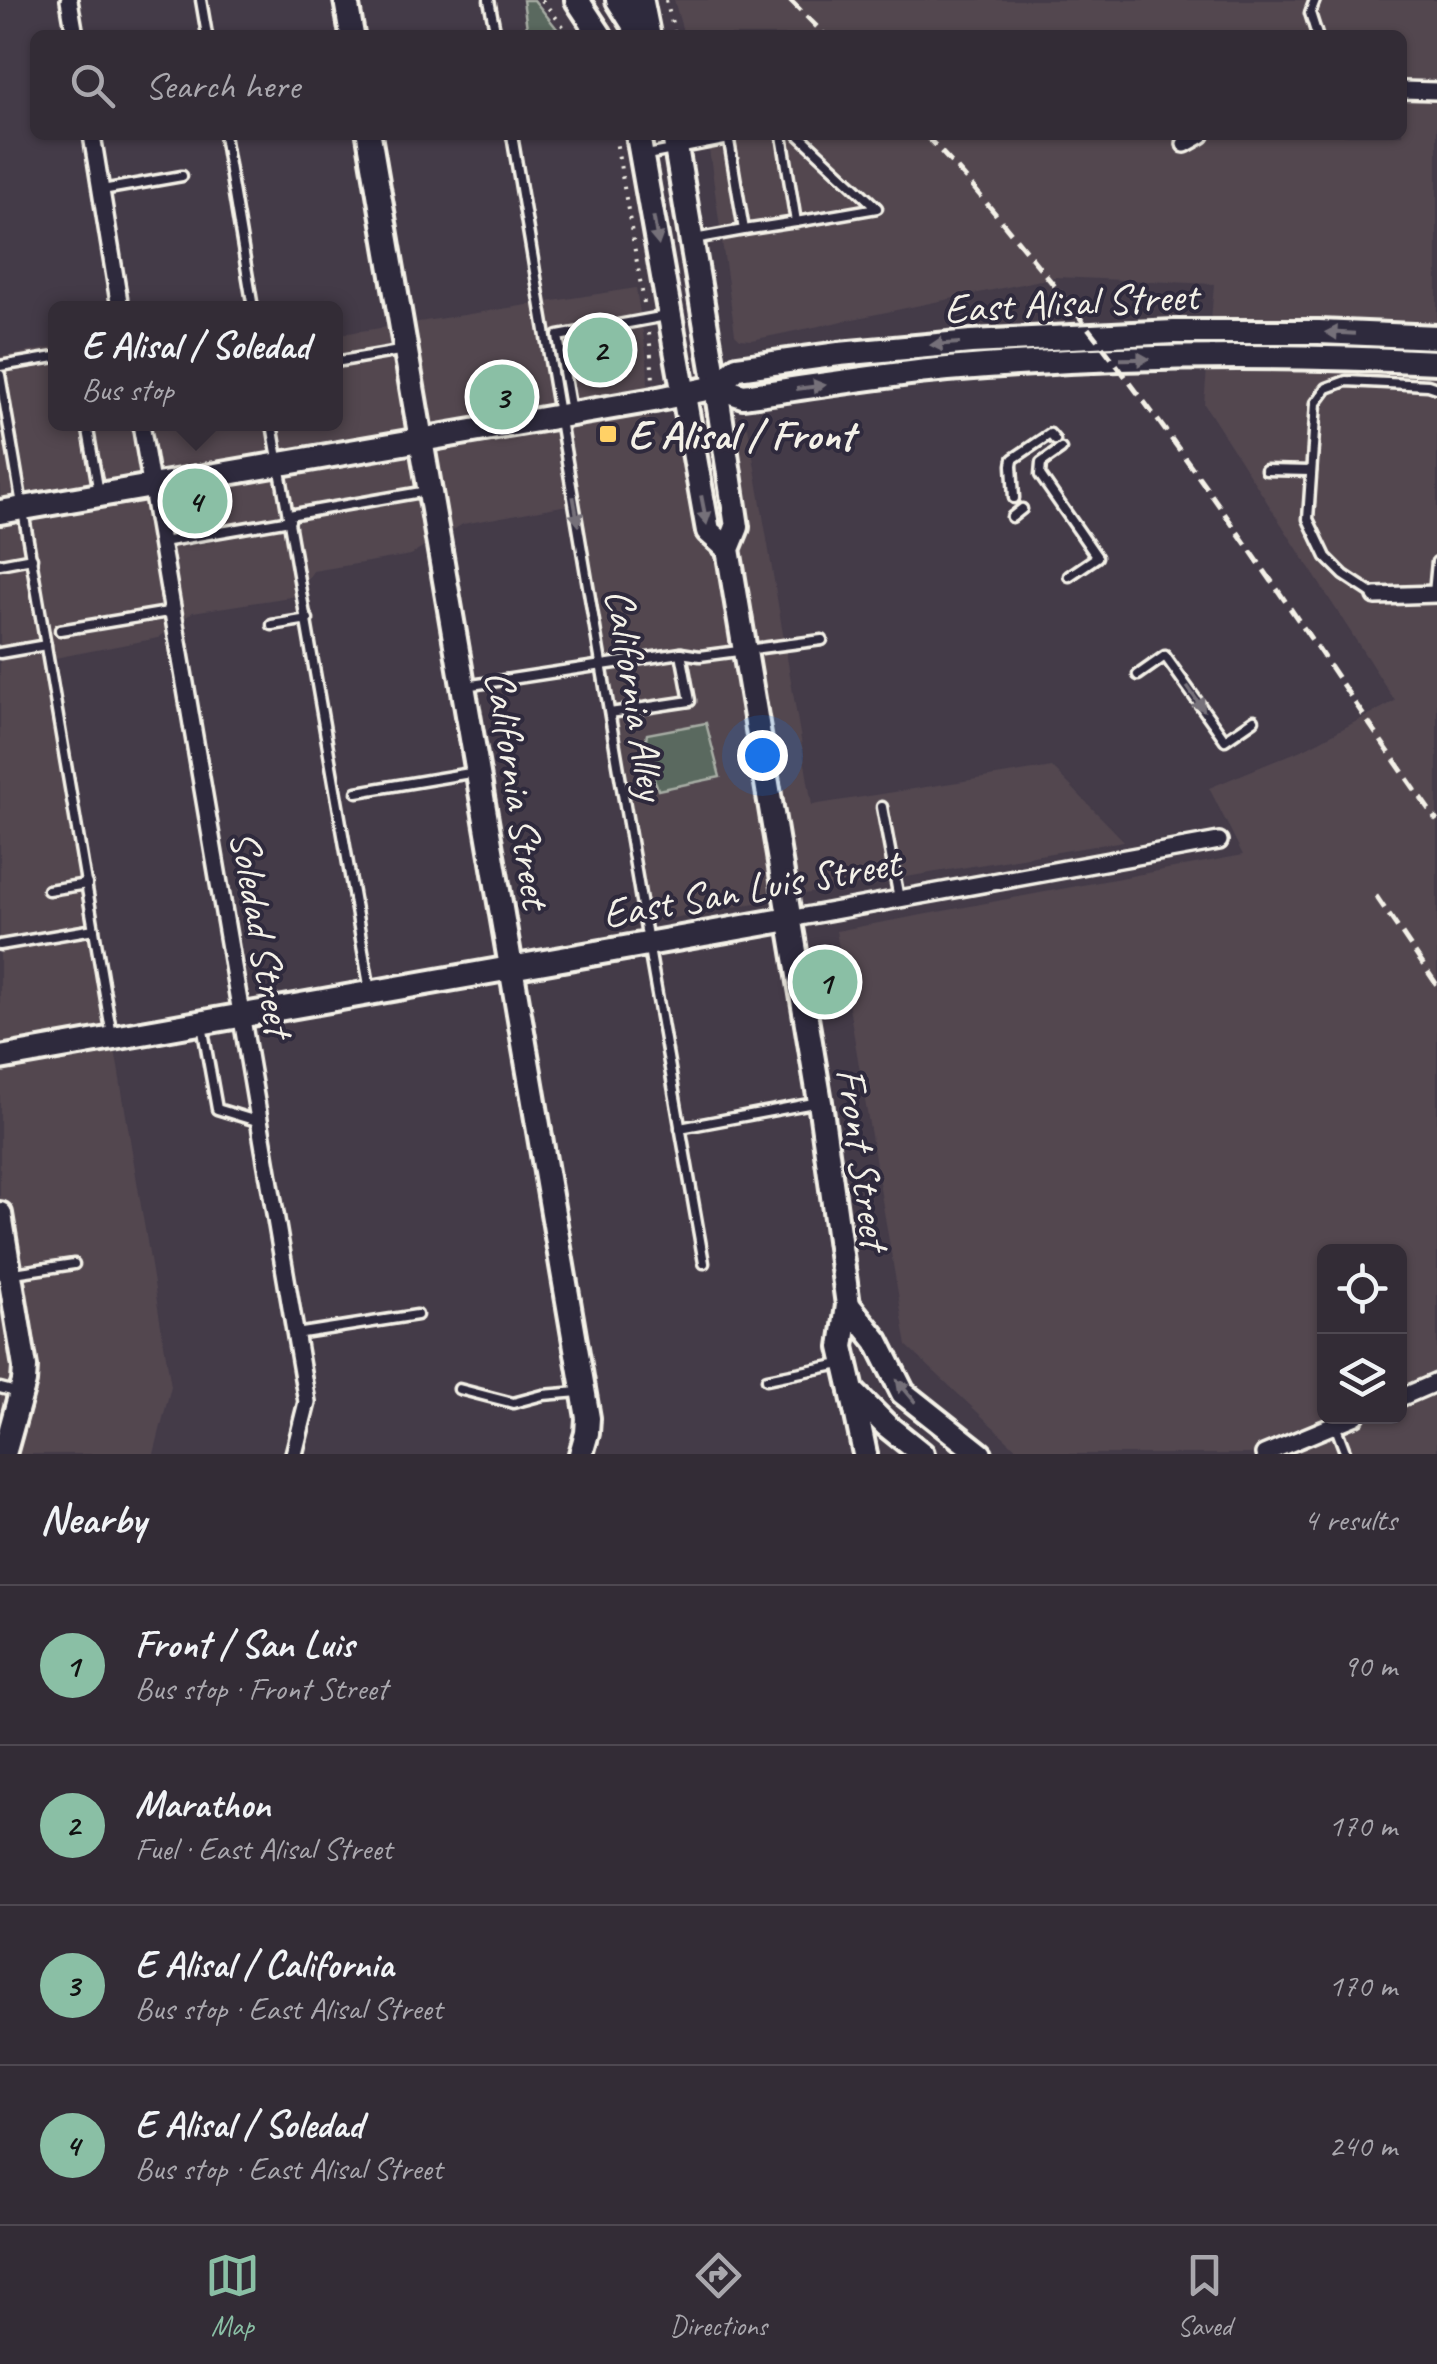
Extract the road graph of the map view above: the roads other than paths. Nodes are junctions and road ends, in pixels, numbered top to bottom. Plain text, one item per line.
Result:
1 (69, 0) edge
2 (201, 0) edge
3 (346, 0) edge
4 (489, 0) edge
5 (576, 0) edge
6 (618, 0) edge
7 (640, 0) edge
8 (1315, 0) edge
9 (74, 30) edge
10 (206, 30) edge
11 (351, 30) edge
12 (495, 30) edge
13 (597, 30) edge
14 (640, 30) edge
15 (643, 30) edge
16 (1315, 30) edge
17 (1407, 90) edge
18 (1437, 91) edge
19 (93, 140) edge
20 (225, 140) edge
21 (370, 140) edge
22 (513, 140) edge
23 (729, 140) edge
24 (783, 140) edge
25 (803, 140) edge
26 (1192, 140) edge
27 (675, 142) edge
28 (1185, 144) dead end
29 (640, 145) edge
30 (182, 176) dead end
31 (102, 190) junction
32 (796, 222) junction
33 (744, 230) junction
34 (691, 240) junction
35 (119, 301) edge
36 (252, 301) edge
37 (658, 317) junction
38 (1437, 337) edge
39 (406, 350) junction
40 (48, 357) edge
41 (343, 361) edge
42 (1437, 362) edge
43 (0, 366) edge
44 (0, 375) edge
45 (1, 385) edge
46 (716, 387) junction
47 (1437, 388) edge
48 (684, 392) junction
49 (565, 414) junction
50 (88, 431) edge
51 (142, 431) edge
52 (273, 431) edge
53 (422, 440) junction
54 (1055, 440) dead end
55 (1062, 449) dead end
56 (279, 463) junction
57 (1266, 470) dead end
58 (1311, 472) junction
59 (152, 484) junction
60 (430, 490) junction
61 (100, 494) junction
62 (1014, 498) dead end
63 (1022, 509) dead end
64 (11, 510) edge
65 (1012, 517) dead end
66 (289, 518) junction
67 (162, 542) junction
68 (728, 549) junction
69 (32, 558) junction
70 (1437, 562) edge
71 (0, 564) edge
72 (1069, 576) dead end
73 (1436, 594) edge
74 (1376, 596) joint
75 (174, 611) junction
76 (308, 619) junction
77 (272, 625) dead end
78 (60, 630) dead end
79 (822, 640) dead end
80 (46, 645) junction
81 (743, 651) junction
82 (0, 653) edge
83 (681, 653) junction
84 (602, 665) junction
85 (1138, 675) dead end
86 (464, 686) junction
87 (610, 714) junction
88 (1254, 720) dead end
89 (478, 772) junction
90 (358, 792) dead end
91 (882, 807) dead end
92 (1219, 841) dead end
93 (87, 884) junction
94 (48, 890) dead end
95 (899, 899) junction
96 (790, 918) junction
97 (94, 929) junction
98 (648, 944) junction
99 (0, 945) edge
100 (510, 968) junction
101 (370, 992) junction
102 (242, 1015) junction
103 (202, 1023) junction
104 (113, 1037) junction
105 (0, 1058) edge
106 (820, 1102) junction
107 (260, 1122) junction
108 (680, 1128) junction
109 (0, 1214) edge
110 (704, 1262) dead end
111 (74, 1264) dead end
112 (10, 1274) junction
113 (848, 1304) junction
114 (418, 1315) dead end
115 (296, 1334) junction
116 (846, 1363) junction
117 (768, 1379) dead end
118 (1437, 1382) edge
119 (459, 1389) dead end
120 (10, 1391) edge
121 (852, 1391) junction
122 (583, 1392) junction
123 (1407, 1395) edge
124 (1339, 1424) edge
125 (1335, 1426) junction
126 (4, 1454) edge
127 (294, 1454) edge
128 (581, 1454) edge
129 (864, 1454) edge
130 (922, 1454) edge
131 (980, 1454) edge
132 (1264, 1454) edge
133 (1346, 1454) edge

1 - 9 street
2 - 10 lane
3 - 11 main road
4 - 12 lane
5 - 13 main road
6 - 14 main road
7 - 15 main road
8 - 16 lane
17 - 18 street
19 - 31 street
20 - 36 lane
21 - 39 main road, California Street
22 - 49 lane, California Alley
23 - 33 lane
24 - 32 lane
25 - 32 lane
26 - 28 street
27 - 29 lane
27 - 34 main road, Front Street
29 -> 37 main road, Front Street
30 - 31 lane
31 - 35 street
32 - 33 lane
33 - 34 lane
34 - 46 main road, Front Street
37 - 48 main road, Front Street
37 - 49 lane
38 -> 46 main road, East Alisal Street
39 - 41 lane
39 - 53 main road, California Street
40 - 43 lane
46 -> 42 main road, East Alisal Street
44 - 45 lane
45 - 64 lane
46 - 48 main road, East Alisal Street
46 - 68 main road, Front Street
47 - 58 lane
48 - 49 main road, East Alisal Street
48 -> 68 main road, Front Street
49 - 53 main road, East Alisal Street
49 -> 84 lane, California Alley
50 - 61 lane
51 - 59 street, Soledad Street
52 - 56 lane
53 - 56 main road, East Alisal Street
53 - 60 main road, California Street
54 - 62 lane
55 - 72 lane
56 - 59 main road, East Alisal Street
56 - 66 lane
57 - 58 lane
58 - 74 lane
59 - 61 main road, East Alisal Street
59 - 67 street, Soledad Street
60 - 66 lane
60 - 86 main road, California Street
61 - 64 main road, East Alisal Street
63 - 65 lane
64 - 69 lane
66 - 67 lane
66 - 76 lane
67 - 75 street, Soledad Street
68 - 81 main road, Front Street
69 - 71 lane
69 - 80 lane
70 - 73 lane
73 - 74 street
75 - 78 lane
75 - 102 street, Soledad Street
76 - 77 lane
76 - 101 lane
79 - 81 lane
80 - 82 lane
80 - 93 lane
81 - 83 lane
81 - 96 main road, Front Street
83 - 84 lane
83 - 87 lane
84 - 86 lane
84 - 87 lane, California Alley
85 -> 88 lane
86 - 89 main road, California Street
87 - 98 lane, California Alley
89 - 90 lane
89 - 100 main road, California Street
91 - 95 lane
92 - 95 street, East San Luis Street
93 - 94 lane
93 - 97 lane
95 - 96 street, East San Luis Street
96 - 98 main road, East San Luis Street
96 - 106 main road, Front Street
97 - 99 lane
97 - 104 lane
98 - 100 main road, East San Luis Street
98 - 108 lane, California Alley
100 - 101 main road, East San Luis Street
100 - 122 main road, California Street
101 - 102 main road, East San Luis Street
102 - 103 main road, East San Luis Street
102 - 107 street, Soledad Street
103 - 104 main road, East San Luis Street
103 - 107 lane
104 - 105 main road, East San Luis Street
106 - 108 lane
106 - 113 main road, Front Street
107 - 115 street, Soledad Street
108 - 110 lane, California Alley
109 - 112 main road
111 - 112 lane
112 - 120 main road
113 - 116 main road, Front Street
131 -> 113 main road
114 - 115 lane
115 - 127 street, Soledad Street
116 - 117 lane
116 - 121 main road, Front Street
118 - 123 street
119 - 122 lane
120 - 126 main road
121 - 129 main road
121 - 130 main road
122 - 128 main road, California Street
124 - 125 street
125 - 132 street
125 - 133 lane

